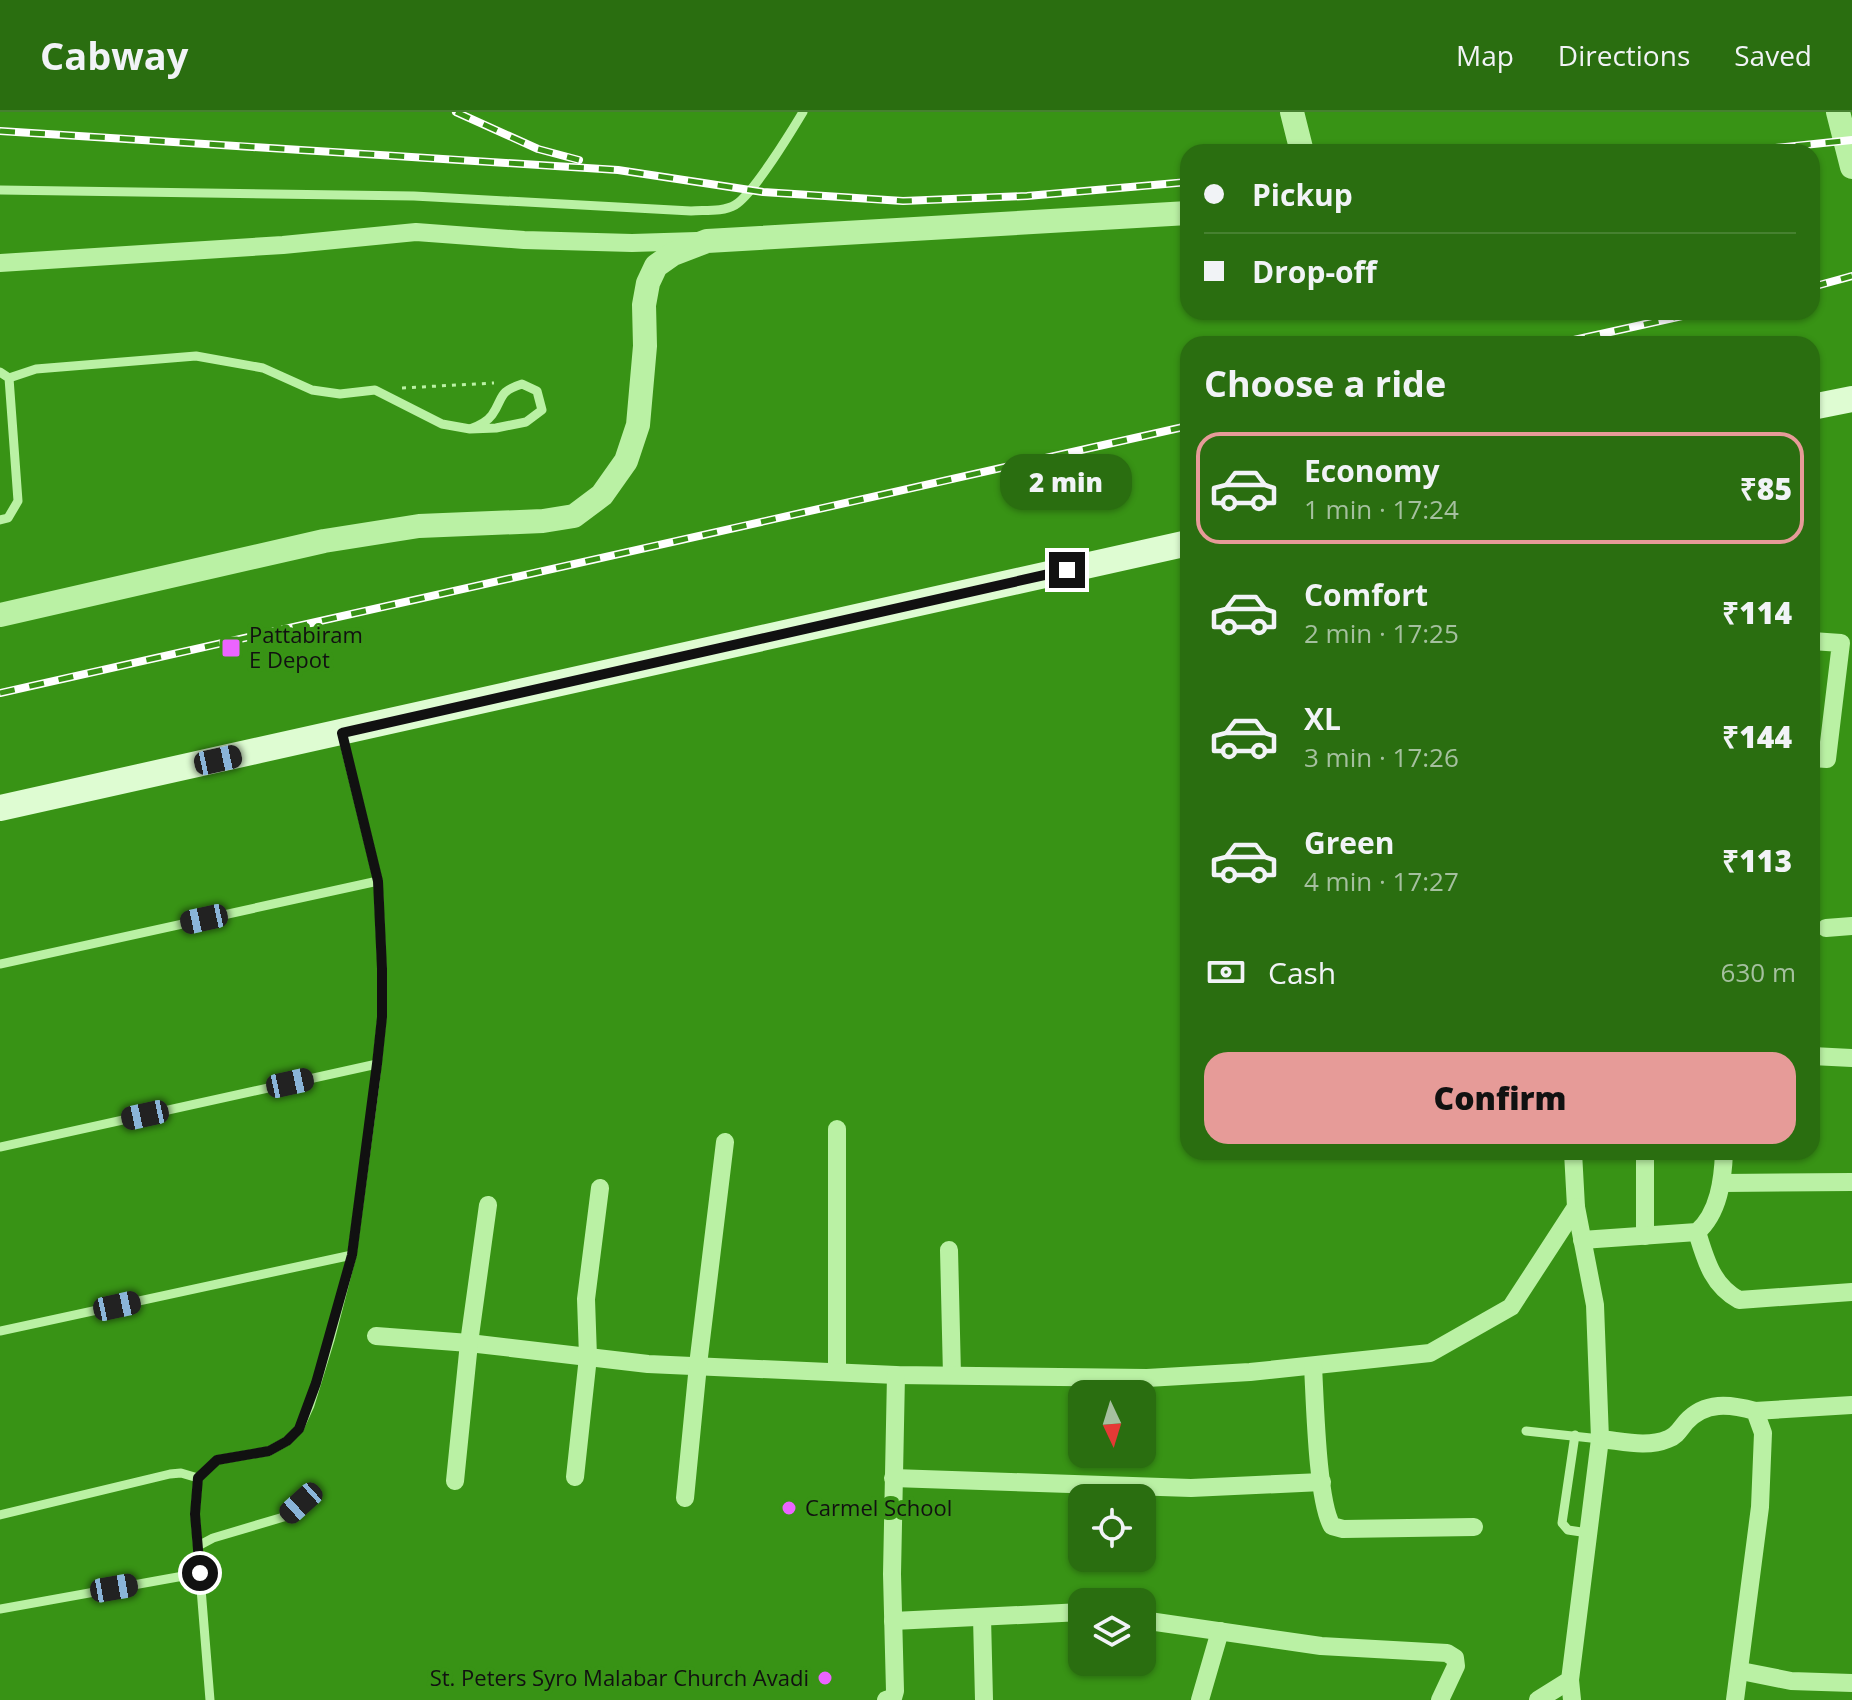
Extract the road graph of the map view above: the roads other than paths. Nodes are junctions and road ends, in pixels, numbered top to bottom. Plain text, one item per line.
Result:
1 (803, 112) edge
2 (1292, 112) edge
3 (1838, 112) edge
4 (1300, 144) edge
5 (1852, 167) edge
6 (0, 190) edge
7 (1180, 213) edge
8 (707, 241) junction
9 (0, 263) edge
10 (4, 375) edge
11 (1852, 399) edge
12 (1820, 405) edge
13 (470, 429) junction
14 (0, 520) edge
15 (1180, 545) edge
16 (0, 615) edge
17 (1820, 642) edge
18 (342, 733) junction
19 (1820, 759) edge
20 (0, 808) edge
21 (378, 881) junction
22 (1852, 926) edge
23 (1826, 928) dead end
24 (0, 964) edge
25 (1820, 1056) edge
26 (1852, 1058) edge
27 (377, 1064) junction
28 (837, 1129) dead end
29 (725, 1142) dead end
30 (0, 1147) edge
31 (1573, 1160) edge
32 (1645, 1160) edge
33 (1724, 1160) edge
34 (1852, 1182) edge
35 (1723, 1183) junction
36 (600, 1188) dead end
37 (488, 1205) dead end
38 (1576, 1207) junction
39 (1697, 1232) junction
40 (1645, 1236) junction
41 (1582, 1240) junction
42 (949, 1250) dead end
43 (352, 1255) junction
44 (1852, 1292) edge
45 (0, 1331) edge
46 (376, 1336) dead end
47 (469, 1343) junction
48 (588, 1357) junction
49 (698, 1365) junction
50 (1313, 1366) junction
51 (837, 1372) junction
52 (896, 1375) junction
53 (952, 1375) junction
54 (1852, 1405) edge
55 (1755, 1411) junction
56 (1526, 1431) dead end
57 (1575, 1435) junction
58 (1600, 1439) junction
59 (575, 1477) dead end
60 (198, 1478) junction
61 (893, 1478) junction
62 (455, 1481) dead end
63 (1322, 1482) junction
64 (685, 1498) dead end
65 (301, 1503) dead end
66 (0, 1515) edge
67 (1474, 1527) dead end
68 (1588, 1533) junction
69 (198, 1546) junction
70 (200, 1573) junction
71 (0, 1609) edge
72 (1068, 1613) edge
73 (982, 1617) junction
74 (893, 1621) junction
75 (1156, 1622) edge
76 (1220, 1631) junction
77 (1741, 1671) junction
78 (1570, 1680) junction
79 (1791, 1681) junction
80 (1852, 1683) edge
81 (210, 1700) edge
82 (886, 1700) edge
83 (984, 1700) edge
84 (1200, 1700) edge
85 (1440, 1700) edge
86 (1538, 1700) edge
87 (1572, 1700) edge
88 (1735, 1700) edge
89 (1787, 1700) edge

1 - 6 lane
2 - 4 street
3 - 5 street
7 - 8 street
8 - 9 street
8 - 16 street
10 - 13 lane
10 - 14 lane
11 - 12 main road
13 - 13 lane
15 - 18 main road
17 - 19 street
18 - 20 main road
18 - 21 lane
21 - 24 lane
21 - 27 lane
22 - 23 street
25 - 26 street
27 - 30 lane
27 - 43 lane
28 - 51 street
29 - 49 street
31 - 38 street
32 - 40 street
33 - 35 street
34 - 35 street
35 - 39 street
36 - 48 street
37 - 47 street
38 - 41 street
38 - 50 street
39 - 40 street
39 - 44 street
40 - 41 street
41 - 58 street
42 - 53 street
43 - 45 lane
43 - 60 lane
46 - 47 street
47 - 48 street
47 - 62 street
48 - 49 street
48 - 59 street
49 - 51 street
49 - 64 street
50 - 53 street
50 - 63 street
51 - 52 street
52 - 53 street
52 - 61 street
54 - 55 street
55 - 58 street
55 - 77 street
56 - 57 lane
57 - 58 lane
57 - 68 lane
58 - 68 street
60 - 66 lane
60 - 69 lane
61 - 63 street
61 - 74 street
63 - 67 street
65 - 69 lane
68 - 78 street
69 - 70 lane
70 - 71 lane
70 - 81 lane
72 - 73 street
73 - 74 street
73 - 83 street
74 - 82 street
75 - 76 street
76 - 84 street
76 - 85 street
77 - 79 street
77 - 88 street
78 - 86 street
78 - 87 street
79 - 80 street
79 - 89 street

